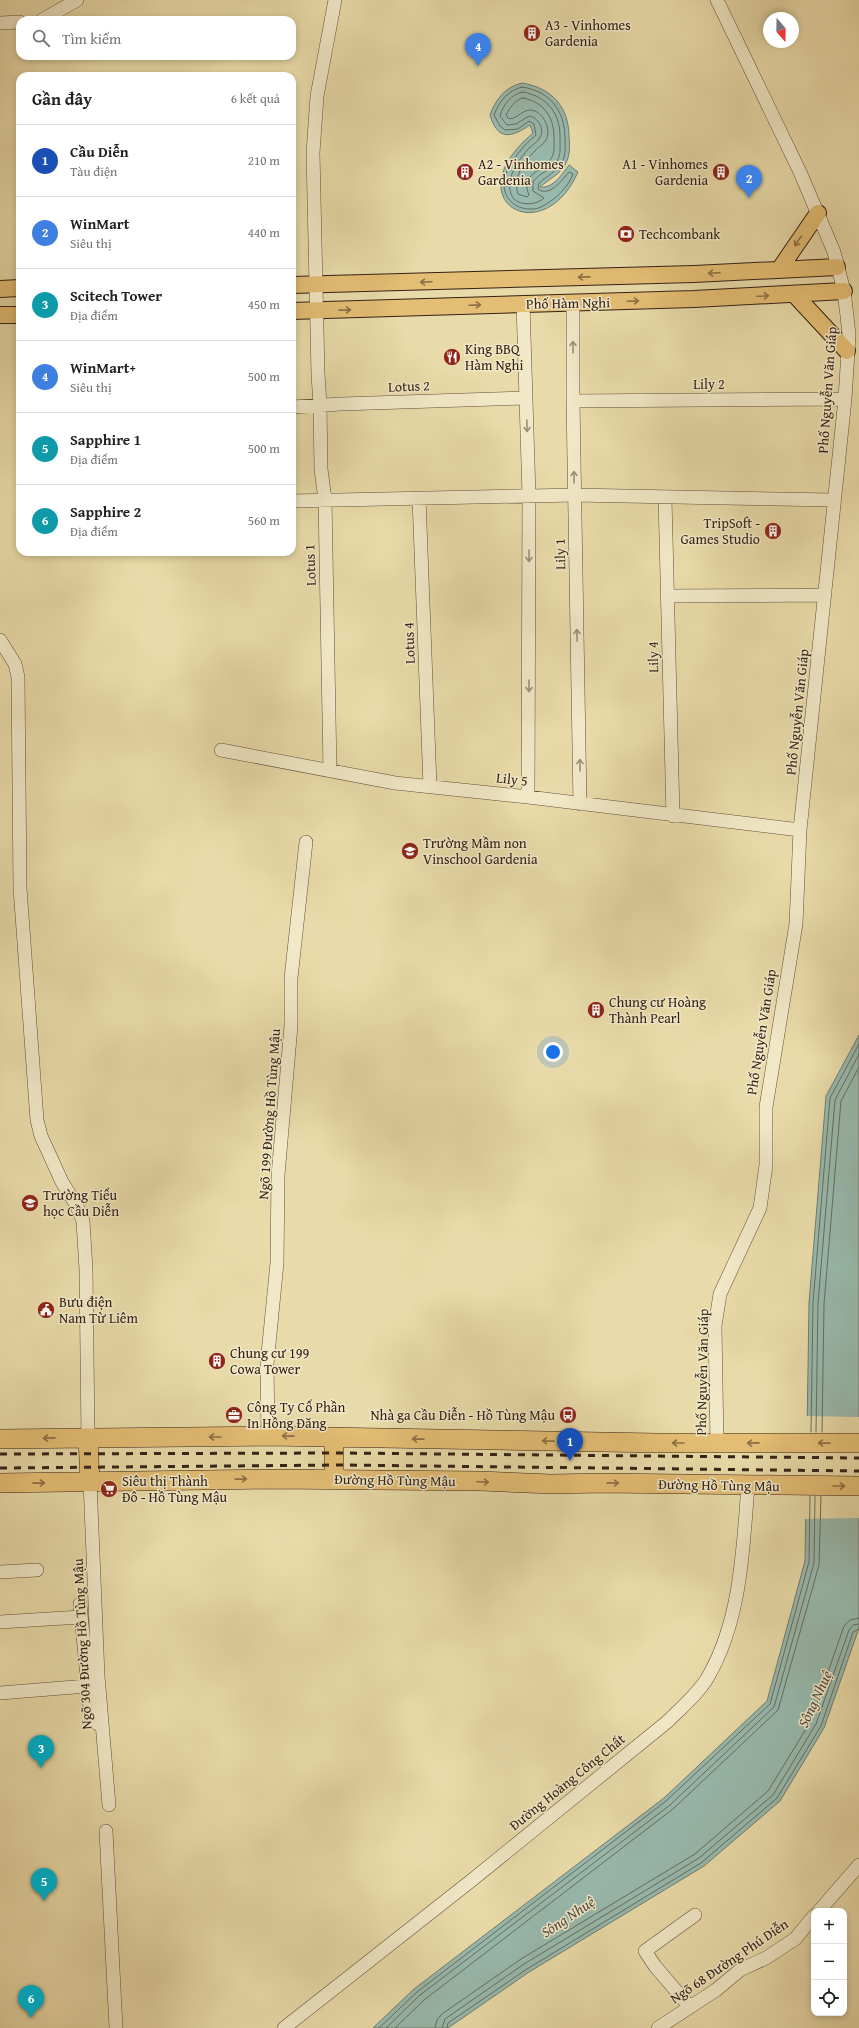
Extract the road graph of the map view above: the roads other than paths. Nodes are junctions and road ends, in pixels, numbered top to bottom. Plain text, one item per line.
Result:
1 (76, 0) edge
2 (335, 0) edge
3 (717, 0) edge
4 (49, 16) edge
5 (16, 22) edge
6 (0, 23) edge
7 (818, 213) junction
8 (837, 267) junction
9 (779, 270) junction
10 (317, 284) junction
11 (296, 285) edge
12 (16, 288) edge
13 (0, 289) edge
14 (844, 292) junction
15 (794, 294) junction
16 (573, 302) junction
17 (523, 303) junction
18 (296, 311) edge
19 (317, 311) junction
20 (0, 315) edge
21 (16, 315) edge
22 (847, 351) junction
23 (526, 398) junction
24 (845, 399) junction
25 (573, 401) junction
26 (320, 405) junction
27 (296, 407) edge
28 (574, 495) junction
29 (529, 496) junction
30 (419, 498) junction
31 (665, 498) junction
32 (325, 500) junction
33 (833, 500) junction
34 (296, 501) edge
35 (825, 595) junction
36 (668, 596) junction
37 (0, 640) edge
38 (221, 750) dead end
39 (330, 771) junction
40 (430, 786) junction
41 (528, 797) junction
42 (580, 804) junction
43 (673, 816) junction
44 (800, 830) junction
45 (306, 842) dead end
46 (268, 1436) junction
47 (334, 1437) junction
48 (88, 1438) junction
49 (0, 1439) edge
50 (717, 1443) junction
51 (859, 1443) edge
52 (334, 1479) junction
53 (90, 1482) junction
54 (0, 1483) edge
55 (748, 1485) junction
56 (859, 1486) edge
57 (37, 1570) dead end
58 (0, 1572) edge
59 (0, 1622) edge
60 (87, 1686) junction
61 (0, 1693) edge
62 (102, 1727) junction
63 (109, 1805) dead end
64 (106, 1831) dead end
65 (859, 1865) edge
66 (822, 1908) edge
67 (695, 1915) dead end
68 (811, 1919) edge
69 (690, 2006) junction
70 (116, 2028) edge
71 (284, 2028) edge
72 (658, 2028) edge

1 - 4 street
2 - 10 street, Lotus 1
3 - 7 street, Phố Nguyễn Văn Giáp
5 - 6 street
7 - 8 street, Phố Nguyễn Văn Giáp
7 -> 9 main road
8 - 9 main road, Phố Hàm Nghi
8 - 14 street, Phố Nguyễn Văn Giáp
9 -> 10 main road, Phố Hàm Nghi
10 - 11 main road, Phố Hàm Nghi
10 - 19 street, Lotus 1
12 - 13 main road
14 - 15 main road, Phố Hàm Nghi
14 - 22 street, Phố Nguyễn Văn Giáp
16 -> 15 main road, Phố Hàm Nghi
15 - 22 main road
16 - 17 main road, Phố Hàm Nghi
25 -> 16 street, Lily 1
19 -> 17 main road, Phố Hàm Nghi
17 - 23 street
18 - 19 main road, Phố Hàm Nghi
19 - 26 street, Lotus 1
20 - 21 main road
22 - 24 street, Phố Nguyễn Văn Giáp
23 - 26 street, Lotus 2
23 -> 29 street
24 - 25 street, Lily 2
24 - 33 street, Phố Nguyễn Văn Giáp
28 -> 25 street, Lily 1
26 - 27 street, Lotus 2
26 - 32 street, Lotus 1
28 - 29 street
28 - 31 street
42 -> 28 street, Lily 1
29 - 30 street
29 -> 41 street
30 - 32 street
30 - 40 street, Lotus 4
31 - 33 street
31 - 36 street, Lily 4
32 - 34 street
32 - 39 street, Lotus 1
33 - 35 street, Phố Nguyễn Văn Giáp
35 - 36 street
35 - 44 street, Phố Nguyễn Văn Giáp
36 - 43 street, Lily 4
37 - 48 street
38 - 39 street, Lily 5
39 - 40 street, Lily 5
40 - 41 street, Lily 5
41 - 42 street, Lily 5
42 - 43 street, Lily 5
43 - 44 street, Lily 5
44 - 50 street, Phố Nguyễn Văn Giáp
45 - 46 street, Ngõ 199 Đường Hồ Tùng Mậu
47 -> 46 highway
46 -> 48 highway
50 -> 47 highway
47 - 52 highway
48 -> 49 highway
48 - 53 highway
51 -> 50 highway
53 -> 52 highway, Đường Hồ Tùng Mậu
52 -> 55 highway, Đường Hồ Tùng Mậu
54 -> 53 highway, Đường Hồ Tùng Mậu
53 - 62 street, Ngõ 304 Đường Hồ Tùng Mậu
55 -> 56 highway, Đường Hồ Tùng Mậu
55 - 71 street, Đường Hoàng Công Chất
57 - 58 street
59 - 60 street
60 - 61 street
60 - 62 street
62 - 63 street, Ngõ 304 Đường Hồ Tùng Mậu
64 - 70 street
65 - 66 street
67 - 69 street
68 - 69 street, Ngõ 68 Đường Phú Diễn
69 - 72 street, Ngõ 68 Đường Phú Diễn

